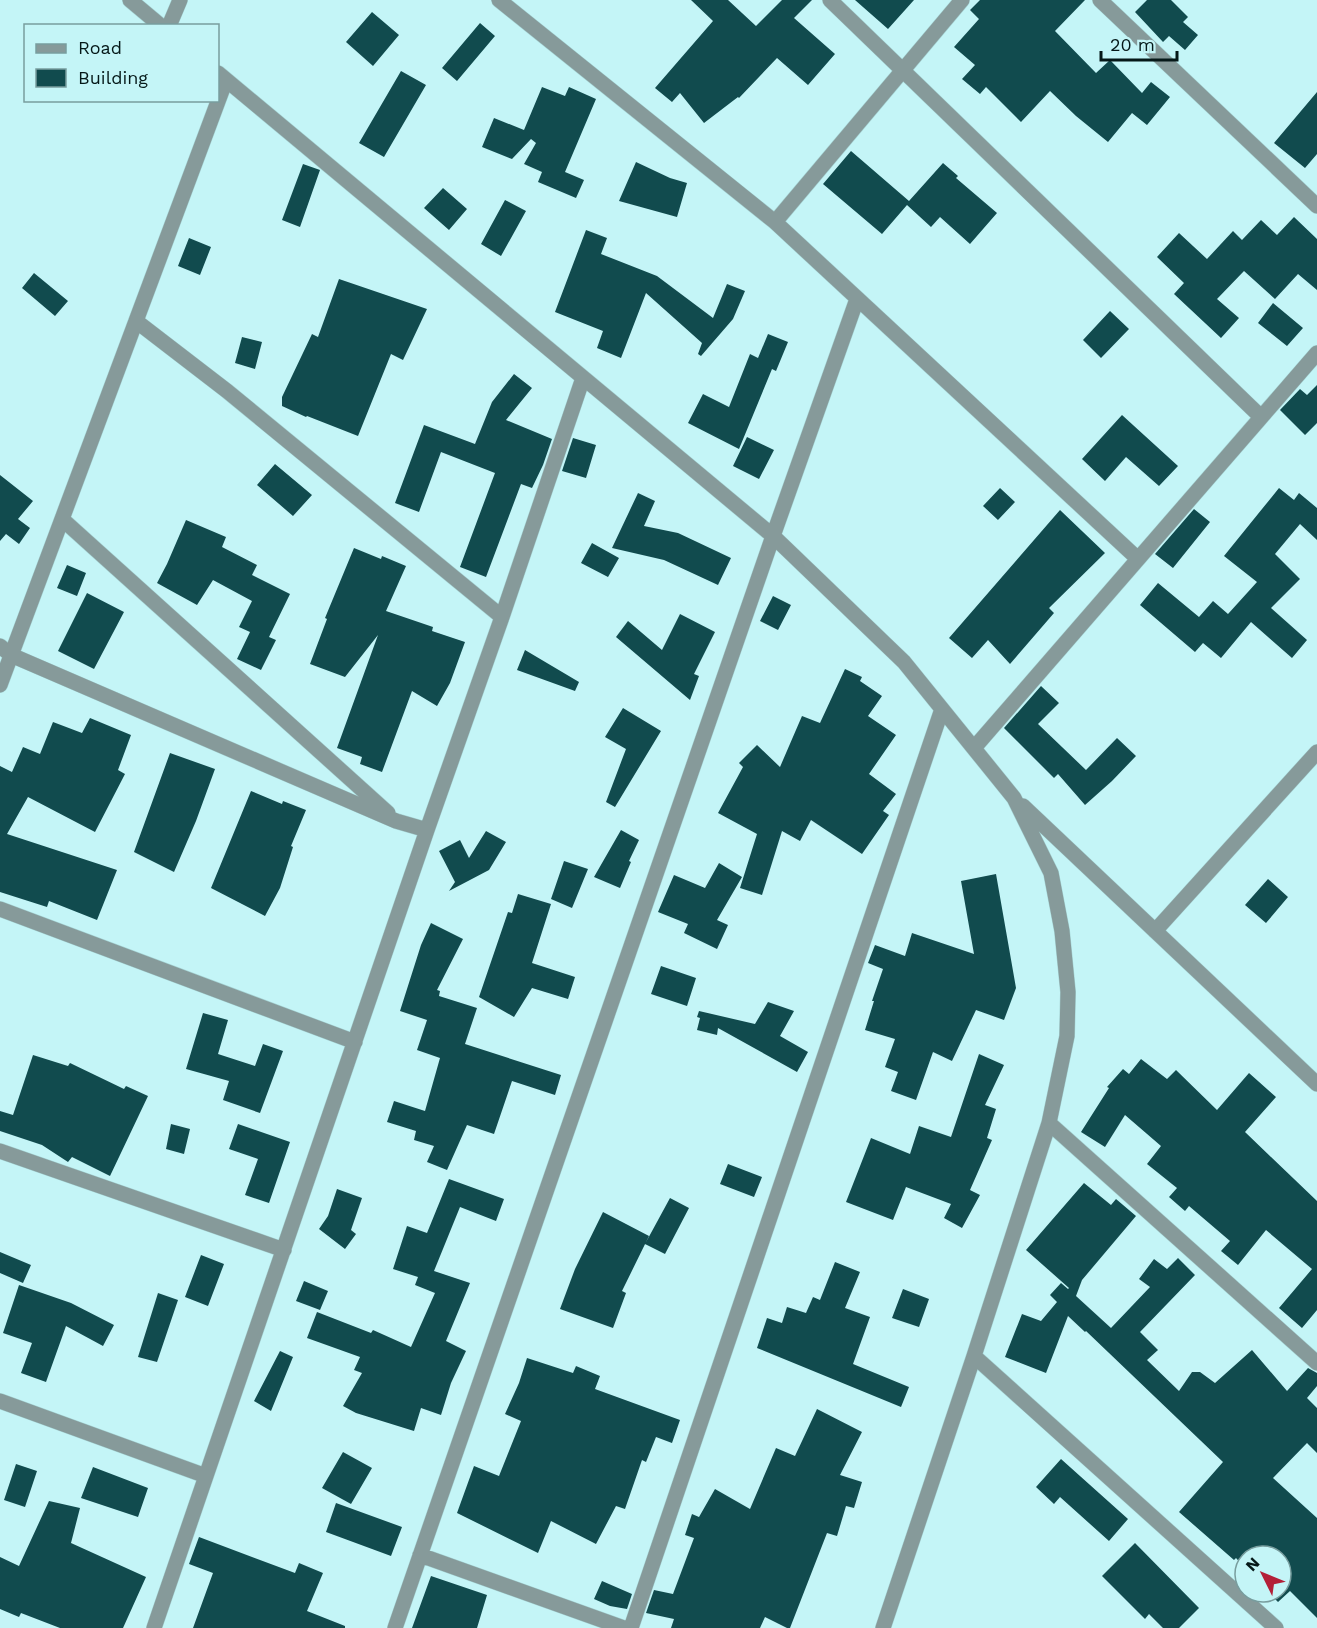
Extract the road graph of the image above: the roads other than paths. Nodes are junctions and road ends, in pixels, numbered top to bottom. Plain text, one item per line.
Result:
1 (130, 0) edge
2 (180, 0) edge
3 (499, 0) edge
4 (830, 0) edge
5 (962, 0) edge
6 (1100, 0) edge
7 (159, 24) edge
8 (170, 24) edge
9 (902, 71) junction
10 (222, 77) edge
11 (213, 102) edge
12 (1317, 207) edge
13 (775, 222) junction
14 (857, 299) junction
15 (136, 321) junction
16 (1317, 353) edge
17 (583, 378) junction
18 (1261, 417) junction
19 (62, 519) junction
20 (773, 536) junction
21 (1138, 559) junction
22 (502, 617) junction
23 (5, 651) edge
24 (0, 685) edge
25 (942, 709) junction
26 (974, 748) junction
27 (1317, 752) edge
28 (1014, 798) junction
29 (396, 821) junction
30 (427, 830) junction
31 (0, 909) edge
32 (1155, 931) junction
33 (355, 1042) junction
34 (1317, 1084) edge
35 (1048, 1123) junction
36 (0, 1151) edge
37 (284, 1250) junction
38 (974, 1356) junction
39 (1317, 1363) edge
40 (0, 1401) edge
41 (206, 1476) junction
42 (420, 1555) junction
43 (154, 1628) edge
44 (395, 1628) edge
45 (624, 1628) edge
46 (631, 1628) edge
47 (883, 1628) edge
48 (1276, 1628) edge

1 - 7 street
2 - 8 street
3 - 13 street
4 - 9 street
5 - 9 street
6 - 12 street
9 - 13 street
9 - 18 street
10 - 17 street
11 - 15 street
13 - 14 street
14 - 20 street
14 - 21 street
15 - 19 street
15 - 22 street
16 - 18 street
17 - 20 street
17 - 22 street
18 - 21 street
19 - 23 street
19 - 29 street
20 - 25 street
20 - 42 street
21 - 26 street
22 - 30 street
23 - 24 street
23 - 29 street
25 - 26 street
25 - 46 street
26 - 28 street
27 - 32 street
28 - 32 street
28 - 35 street
29 - 30 street
30 - 33 street
31 - 33 street
32 - 34 street
33 - 37 street
35 - 38 street
35 - 39 street
36 - 37 street
37 - 41 street
38 - 47 street
38 - 48 street
40 - 41 street
41 - 43 street
42 - 44 street
42 - 45 street

